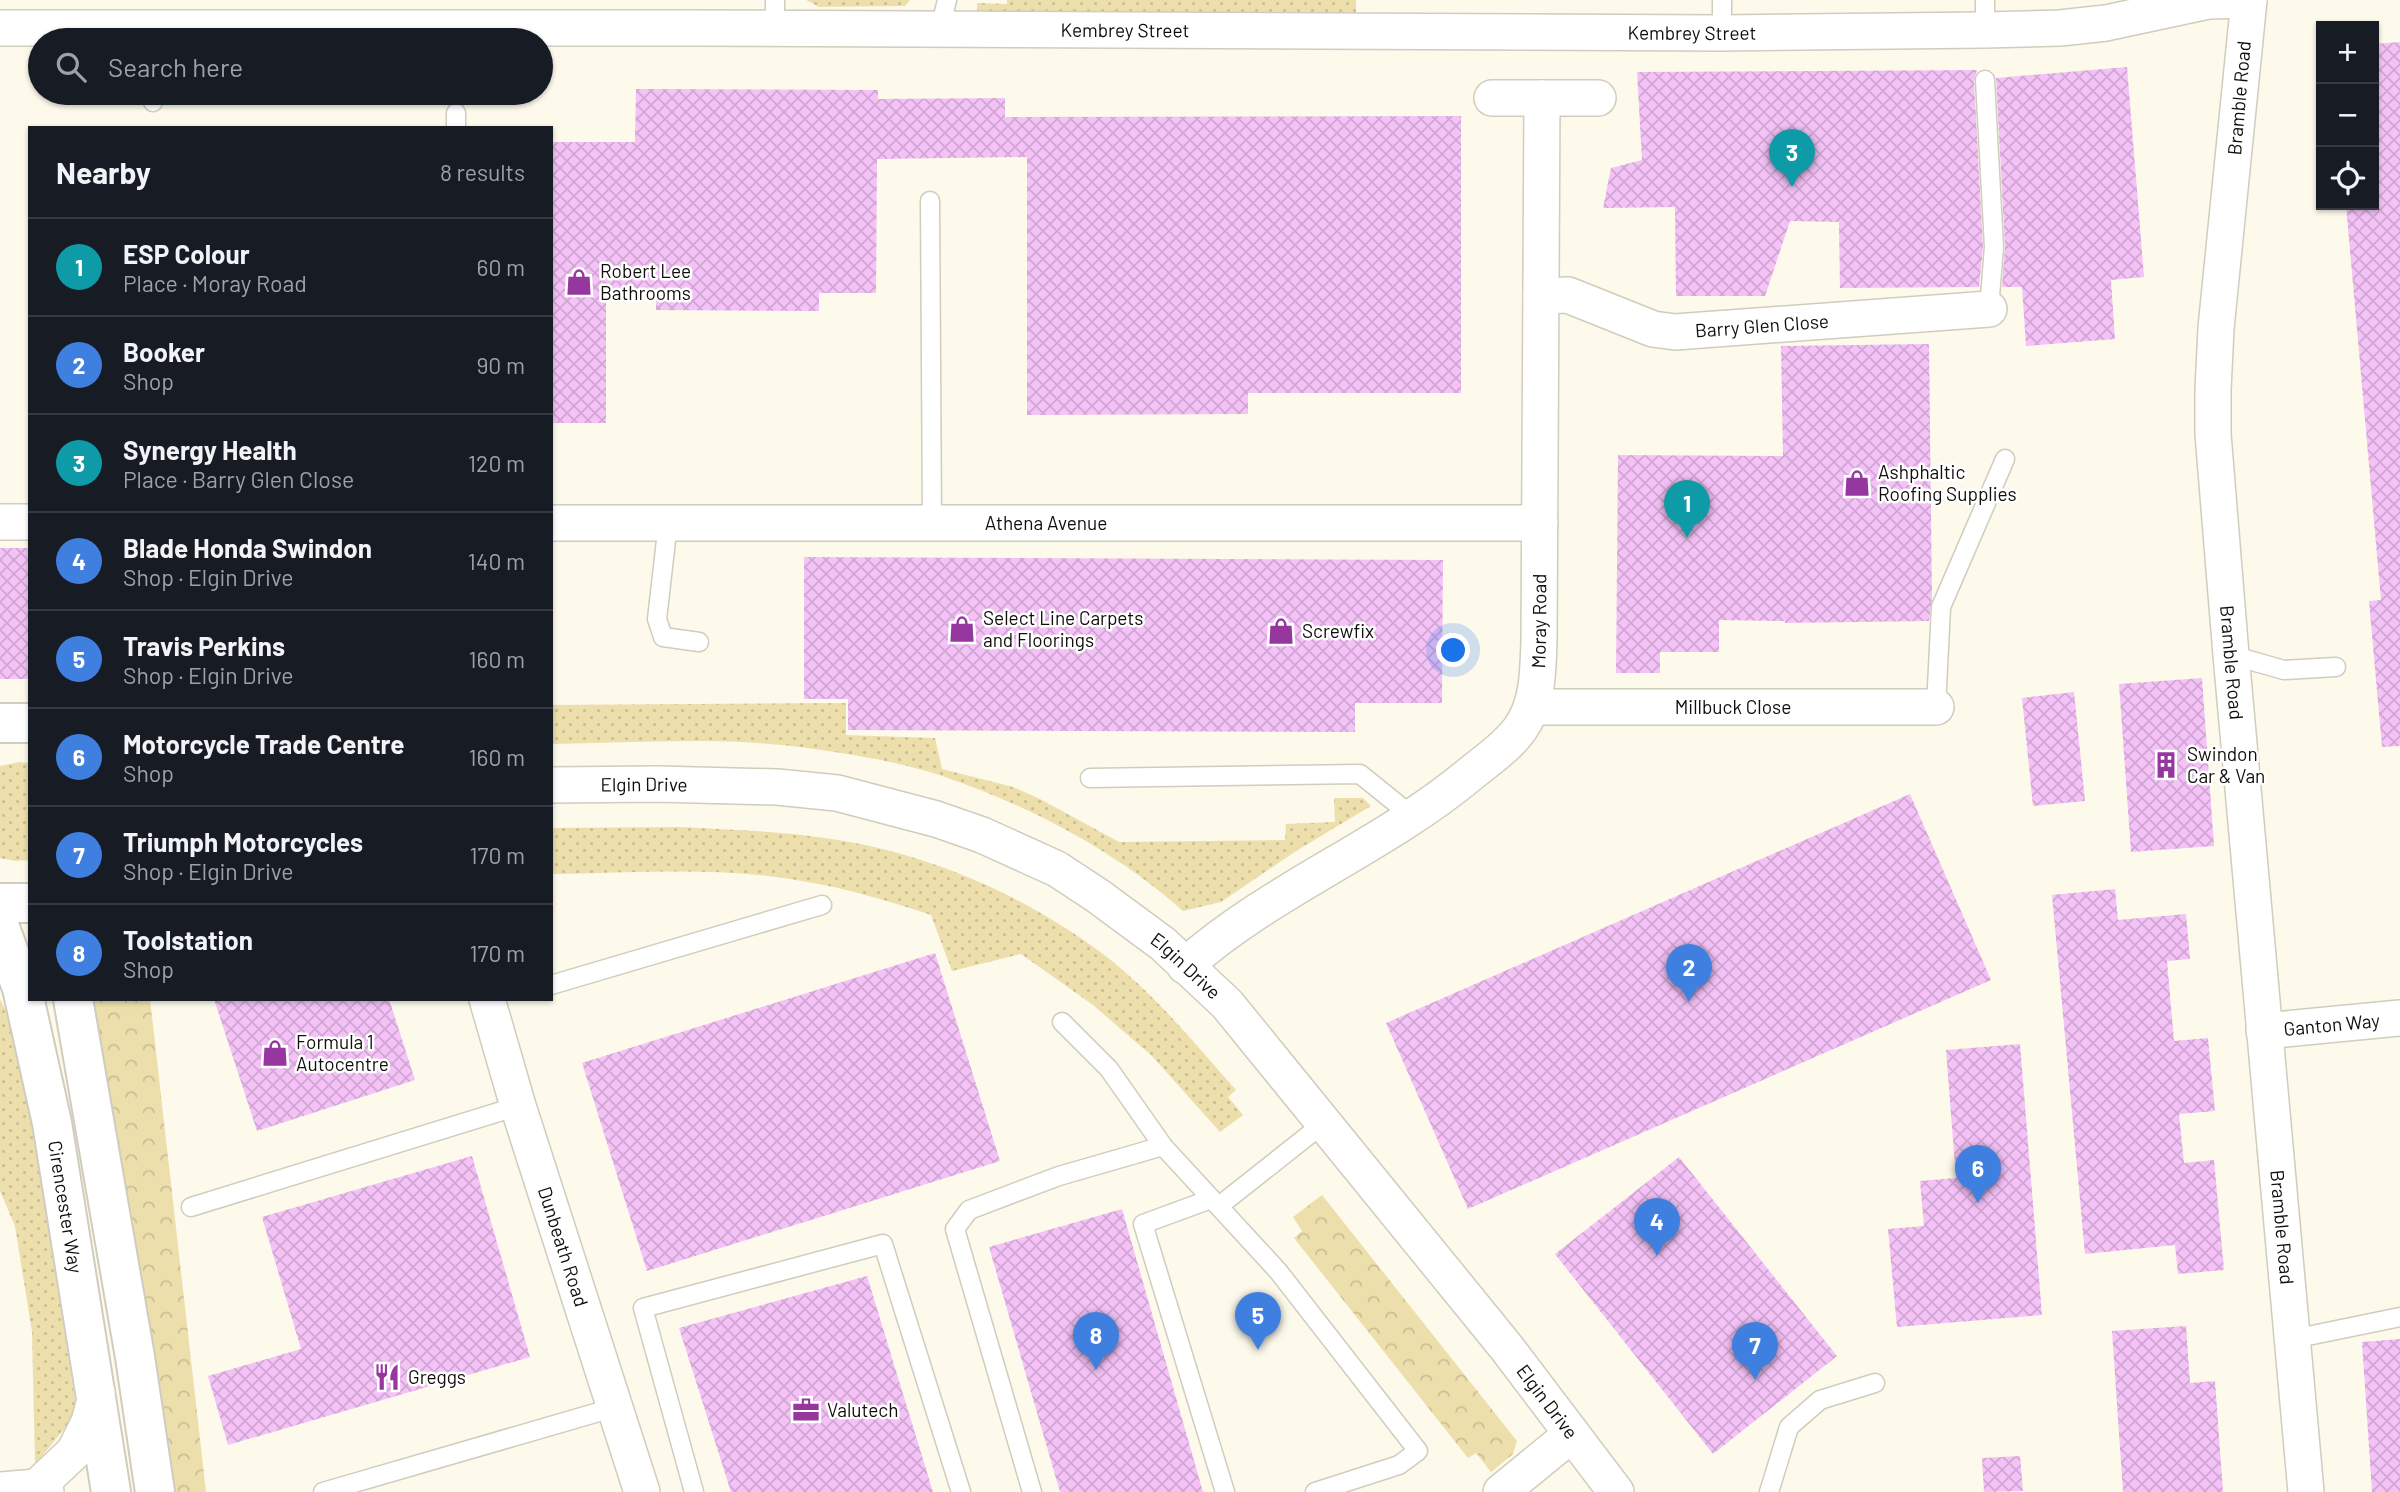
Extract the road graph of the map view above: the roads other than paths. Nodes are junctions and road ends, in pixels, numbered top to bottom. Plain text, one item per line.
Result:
1 (2249, 0) edge
2 (775, 14) edge
3 (943, 15) edge
4 (1985, 15) edge
5 (1722, 16) edge
6 (0, 28) edge
7 (338, 28) edge
8 (28, 29) edge
9 (1985, 80) dead end
10 (1492, 98) dead end
11 (1542, 98) junction
12 (1598, 98) dead end
13 (930, 201) dead end
14 (1541, 296) junction
15 (1989, 309) joint
16 (2005, 458) dead end
17 (0, 522) edge
18 (28, 522) edge
19 (553, 523) edge
20 (668, 523) junction
21 (932, 523) junction
22 (1540, 523) junction
23 (699, 642) dead end
24 (2231, 655) junction
25 (2336, 667) dead end
26 (1532, 707) junction
27 (1936, 707) joint
28 (0, 723) edge
29 (28, 723) edge
30 (1090, 778) dead end
31 (553, 785) edge
32 (1412, 817) junction
33 (0, 903) edge
34 (28, 903) edge
35 (822, 905) dead end
36 (0, 928) edge
37 (1185, 966) junction
38 (553, 984) edge
39 (74, 1001) edge
40 (493, 1001) edge
41 (2400, 1018) edge
42 (1062, 1023) dead end
43 (2264, 1031) junction
44 (518, 1106) junction
45 (1324, 1123) junction
46 (1163, 1146) junction
47 (1215, 1202) junction
48 (191, 1207) dead end
49 (2400, 1317) edge
50 (2293, 1339) junction
51 (1875, 1383) dead end
52 (97, 1392) junction
53 (616, 1407) junction
54 (1572, 1434) junction
55 (0, 1490) edge
56 (41, 1490) edge
57 (111, 1492) edge
58 (155, 1492) edge
59 (323, 1492) edge
60 (642, 1492) edge
61 (694, 1492) edge
62 (961, 1492) edge
63 (1032, 1492) edge
64 (1225, 1492) edge
65 (1316, 1492) edge
66 (1501, 1492) edge
67 (1616, 1492) edge
68 (1769, 1492) edge
69 (2306, 1492) edge

1 - 4 street, Kembrey Street
1 - 24 street, Bramble Road
2 - 3 street, Kembrey Street
2 - 7 street, Kembrey Street
3 - 5 street, Kembrey Street
4 - 5 street, Kembrey Street
6 - 8 street, Kembrey Street
9 - 15 lane
10 - 11 street
11 - 12 street
11 - 14 street, Moray Road
13 - 21 lane
14 - 15 street, Barry Glen Close
14 - 22 street, Moray Road
16 - 27 lane
17 - 18 street
19 - 20 street, Athena Avenue
20 - 21 street, Athena Avenue
20 - 23 lane
21 - 22 street, Athena Avenue
22 - 26 street, Moray Road
24 - 25 lane
24 - 43 street, Bramble Road
26 - 27 street, Millbuck Close
26 - 32 street, Moray Road
28 - 29 main road
30 - 32 lane
31 - 37 street, Elgin Drive
32 - 37 street, Moray Road
33 - 34 main road
35 - 38 lane
36 - 52 main road, Cirencester Way
37 - 45 street, Elgin Drive
39 - 58 main road
40 - 44 street, Dunbeath Road
41 - 43 street, Ganton Way
42 - 46 lane
43 - 50 street, Bramble Road
44 - 48 lane
44 - 53 street, Dunbeath Road
45 - 47 lane
45 - 54 street, Elgin Drive
46 - 47 lane
46 - 63 lane
47 - 64 lane
47 - 65 lane
49 - 50 lane
50 - 69 street, Bramble Road
51 - 68 lane
52 - 56 street
52 - 57 main road, Cirencester Way
53 - 59 lane
53 - 60 street, Dunbeath Road
54 - 66 street
54 - 67 street, Elgin Drive
55 - 56 street
61 - 62 lane

